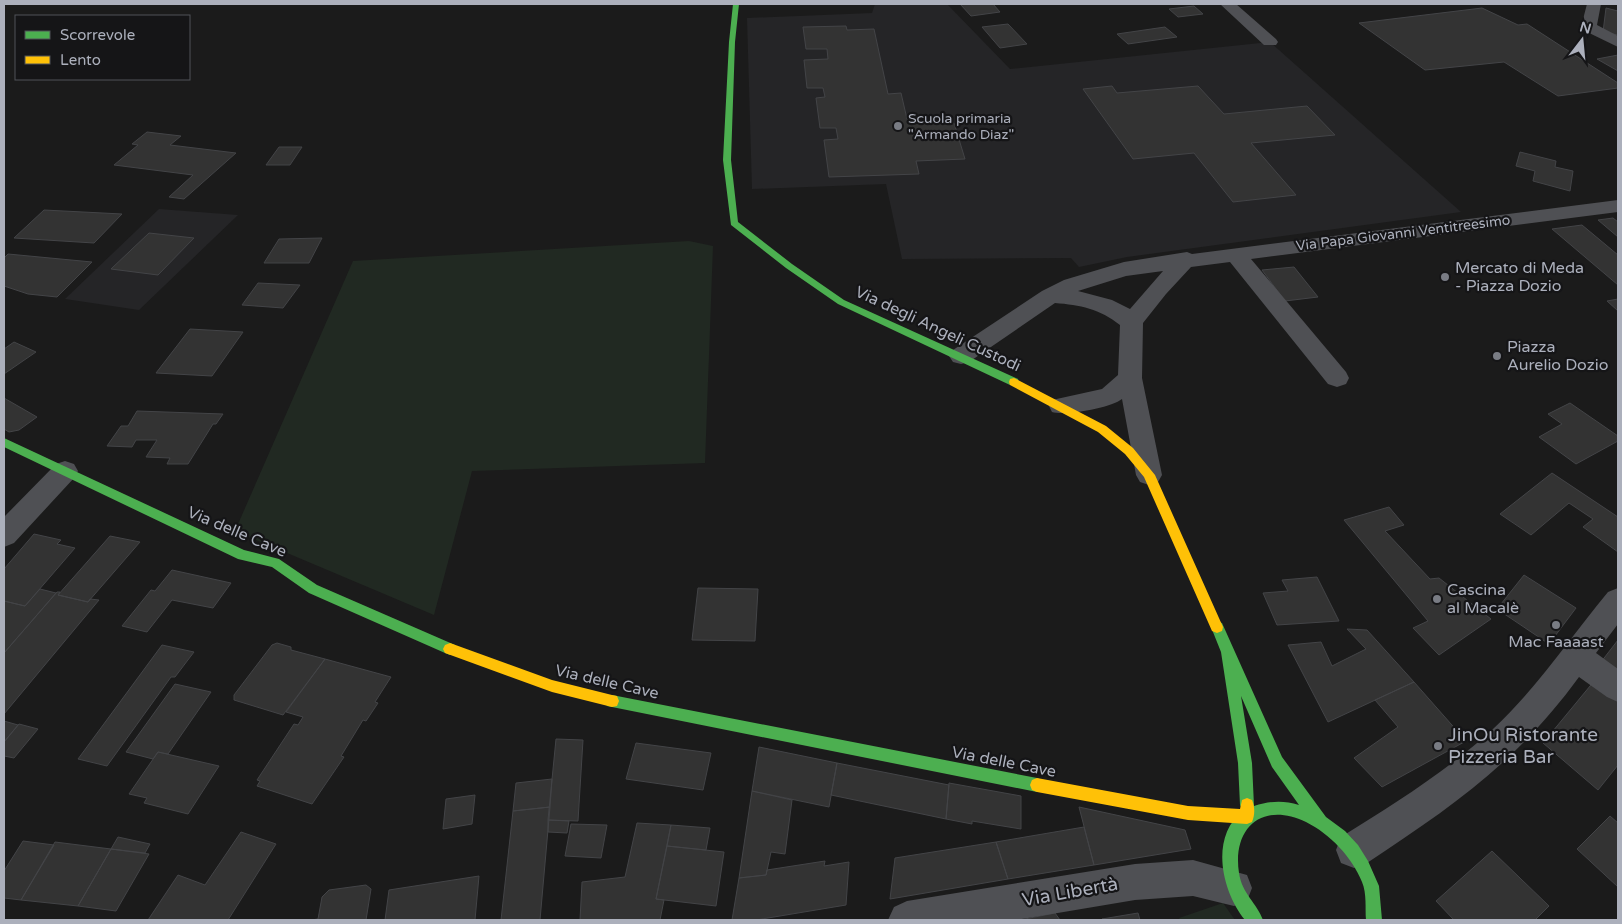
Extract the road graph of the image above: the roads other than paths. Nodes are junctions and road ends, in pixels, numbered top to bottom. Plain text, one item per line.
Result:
1 (736, 4) edge
2 (1227, 4) edge
3 (1594, 4) edge
4 (1270, 42) dead end
5 (1618, 42) edge
6 (1618, 206) edge
7 (1235, 254) junction
8 (1187, 259) junction
9 (1050, 296) junction
10 (1132, 322) junction
11 (961, 356) junction
12 (1130, 378) junction
13 (1337, 378) dead end
14 (1061, 406) junction
15 (4, 442) edge
16 (65, 471) junction
17 (1149, 475) junction
18 (4, 535) edge
19 (1618, 601) edge
20 (1227, 654) junction
21 (1575, 656) junction
22 (1618, 687) edge
23 (1247, 817) junction
24 (1320, 820) junction
25 (1354, 850) junction
26 (1234, 888) junction
27 (1376, 902) junction
28 (1386, 914) dead end
29 (907, 920) edge
30 (1255, 920) edge
31 (1374, 920) edge

1 - 11 street, Via degli Angeli Custodi
2 - 4 street
3 - 5 street
6 - 7 street, Via Papa Giovanni Ventitreesimo
7 - 8 street, Via Papa Giovanni Ventitreesimo
7 - 13 street
8 - 9 street, Via Papa Giovanni Ventitreesimo
8 - 10 street
9 - 10 street
9 - 11 street, Via Papa Giovanni Ventitreesimo
10 - 12 street
11 - 14 street, Via degli Angeli Custodi
12 - 14 street
12 - 17 street
14 - 17 street, Via degli Angeli Custodi
15 - 16 street, Via delle Cave
16 - 18 street
16 - 23 street, Via delle Cave
17 - 20 street, Via degli Angeli Custodi
19 - 21 street
20 - 23 street, Via degli Angeli Custodi
20 - 24 street, Via degli Angeli Custodi
21 - 22 street
21 - 25 street
23 - 24 street
23 - 26 street
24 - 25 street
25 - 27 street
26 - 29 street, Via Libertà
26 - 30 street
27 - 28 street
27 - 31 street

